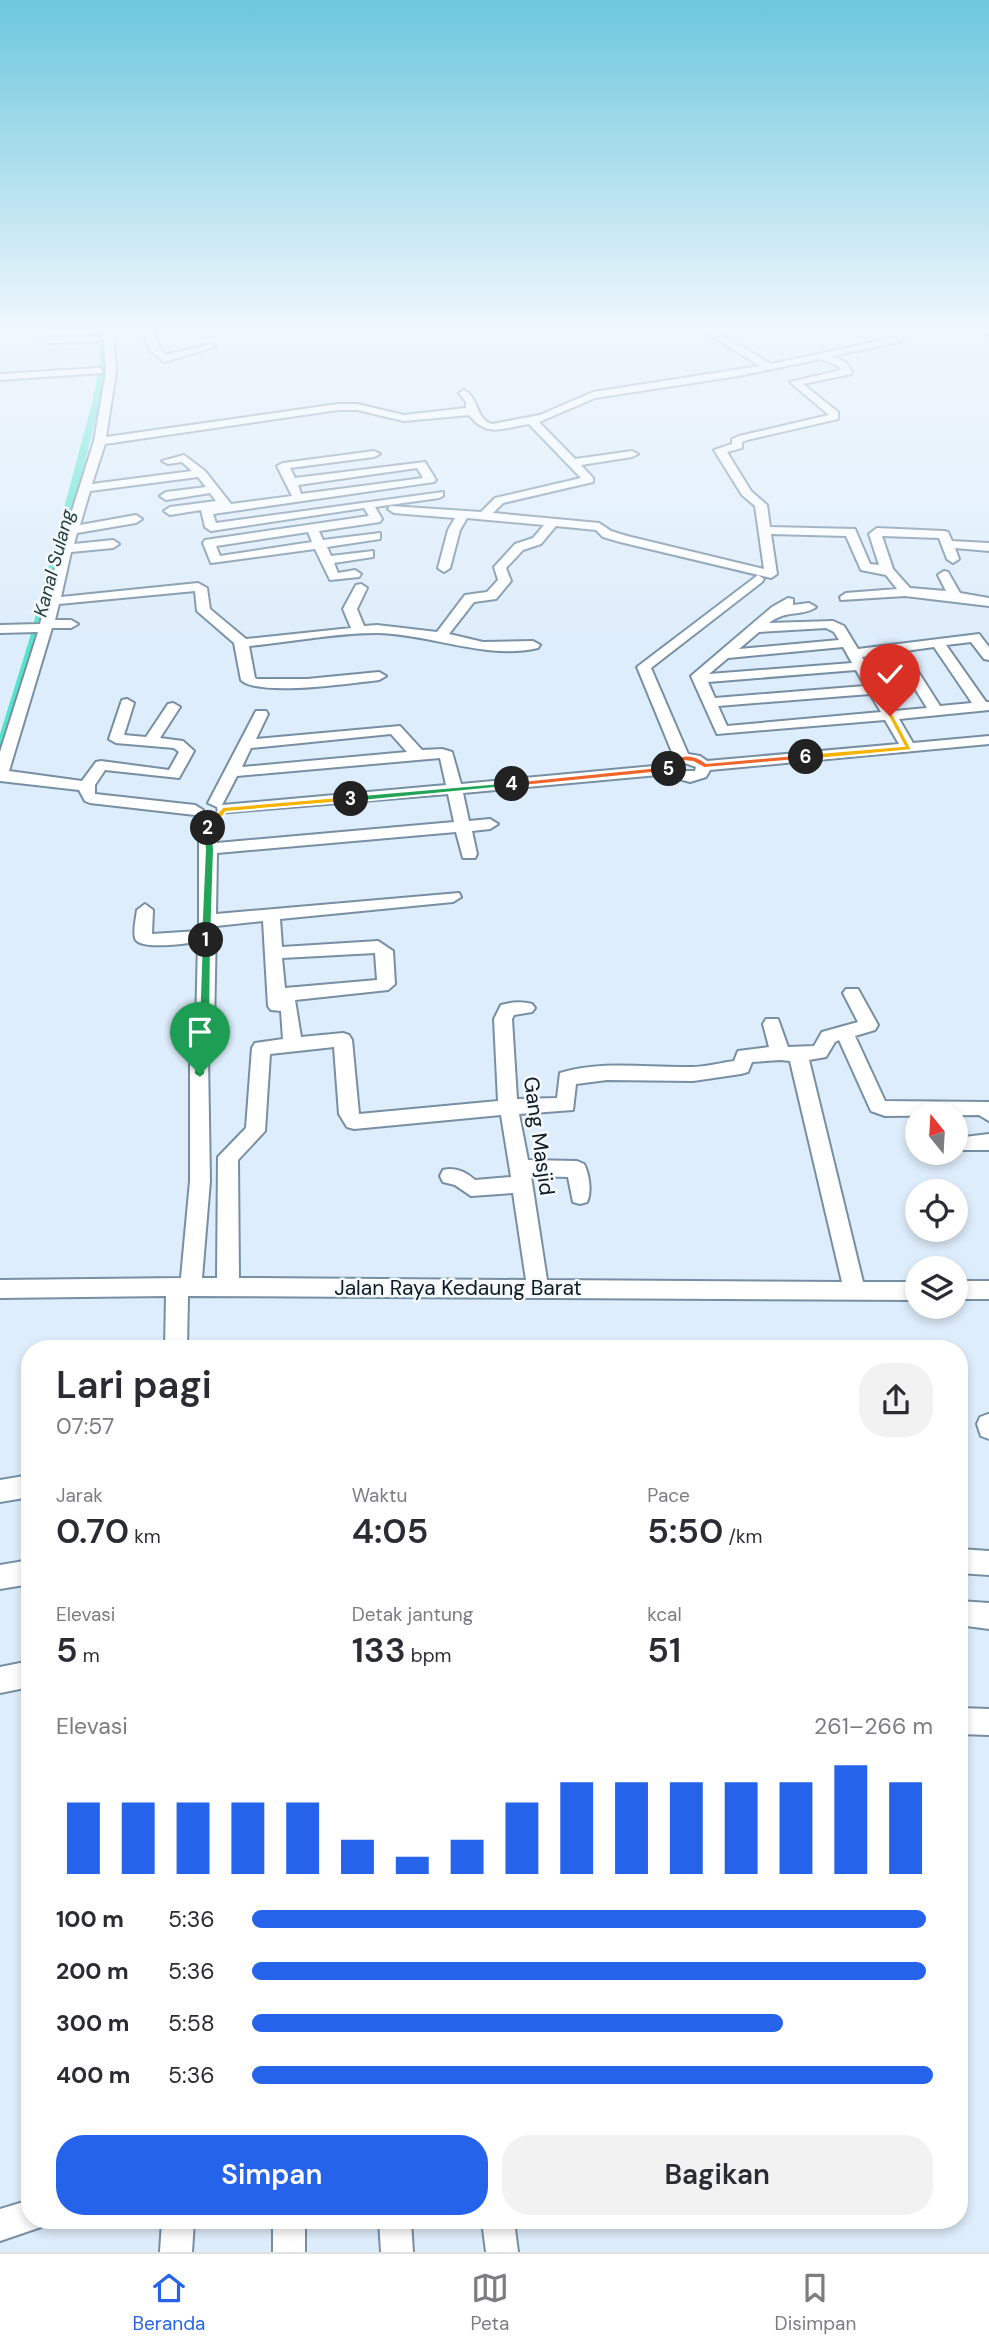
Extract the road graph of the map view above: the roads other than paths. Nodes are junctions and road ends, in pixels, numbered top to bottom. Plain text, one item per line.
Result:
1 (100, 436) edge
2 (134, 436) edge
3 (547, 436) edge
4 (751, 436) edge
5 (100, 441) junction
6 (374, 454) dead end
7 (632, 454) dead end
8 (168, 461) dead end
9 (574, 463) junction
10 (201, 473) junction
11 (290, 482) junction
12 (87, 488) junction
13 (213, 489) junction
14 (439, 494) dead end
15 (166, 496) dead end
16 (298, 498) junction
17 (368, 504) junction
18 (226, 506) junction
19 (394, 509) dead end
20 (170, 511) dead end
21 (305, 513) junction
22 (463, 515) junction
23 (485, 515) junction
24 (136, 519) dead end
25 (553, 523) junction
26 (312, 528) junction
27 (72, 530) junction
28 (765, 530) junction
29 (376, 536) dead end
30 (113, 544) dead end
31 (320, 544) junction
32 (949, 544) junction
33 (989, 547) edge
34 (66, 549) junction
35 (369, 554) dead end
36 (953, 559) dead end
37 (327, 560) junction
38 (444, 568) dead end
39 (887, 570) junction
40 (355, 574) dead end
41 (944, 575) dead end
42 (758, 579) dead end
43 (361, 588) dead end
44 (905, 592) junction
45 (955, 596) junction
46 (846, 597) dead end
47 (54, 601) junction
48 (989, 601) edge
49 (809, 607) dead end
50 (71, 624) dead end
51 (41, 627) junction
52 (755, 628) junction
53 (0, 629) edge
54 (359, 631) junction
55 (441, 636) junction
56 (982, 637) edge
57 (241, 642) junction
58 (937, 642) junction
59 (533, 645) dead end
60 (895, 647) junction
61 (725, 654) junction
62 (854, 654) junction
63 (989, 656) edge
64 (379, 676) dead end
65 (699, 679) junction
66 (874, 689) junction
67 (127, 703) dead end
68 (709, 703) junction
69 (985, 706) edge
70 (173, 707) dead end
71 (936, 711) junction
72 (261, 714) dead end
73 (387, 715) dead end
74 (890, 716) junction
75 (395, 729) junction
76 (116, 738) junction
77 (989, 740) edge
78 (150, 741) junction
79 (245, 744) junction
80 (909, 748) junction
81 (418, 755) junction
82 (677, 763) junction
83 (101, 765) junction
84 (230, 772) junction
85 (0, 775) edge
86 (86, 786) junction
87 (166, 790) junction
88 (454, 790) junction
89 (219, 806) junction
90 (201, 815) junction
91 (490, 824) dead end
92 (463, 827) junction
93 (209, 849) junction
94 (469, 855) dead end
95 (453, 897) dead end
96 (145, 910) dead end
97 (271, 915) junction
98 (206, 928) junction
99 (276, 953) junction
100 (852, 993) dead end
101 (281, 1002) junction
102 (526, 1008) dead end
103 (772, 1024) dead end
104 (844, 1032) junction
105 (293, 1045) junction
106 (789, 1054) junction
107 (508, 1107) junction
108 (989, 1114) edge
109 (989, 1142) edge
110 (968, 1143) edge
111 (450, 1176) dead end
112 (521, 1176) junction
113 (580, 1196) dead end
114 (228, 1287) junction
115 (191, 1288) junction
116 (0, 1289) edge
117 (538, 1289) junction
118 (968, 1290) edge
119 (989, 1290) edge
120 (855, 1291) junction
121 (905, 1291) edge
122 (178, 1340) edge
123 (21, 1488) edge
124 (0, 1491) edge
125 (968, 1562) edge
126 (989, 1563) edge
127 (21, 1574) edge
128 (0, 1577) edge
129 (968, 1614) edge
130 (989, 1616) edge
131 (968, 1628) edge
132 (989, 1630) edge
133 (21, 1676) edge
134 (0, 1680) edge
135 (968, 1721) edge
136 (989, 1722) edge
137 (21, 2219) edge
138 (0, 2225) edge
139 (177, 2229) edge
140 (289, 2229) edge
141 (396, 2229) edge
142 (499, 2229) edge
143 (176, 2252) edge
144 (289, 2252) edge
145 (397, 2252) edge
146 (502, 2252) edge

1 - 5 street
2 - 5 street
3 - 9 street
4 - 28 street
5 - 12 street
6 - 11 street
7 - 9 street
8 - 10 street
9 - 23 street
10 - 12 street
10 - 13 street
11 - 16 street
11 - 16 street
12 - 27 street
13 - 15 street
13 - 18 street
14 - 17 street
16 - 18 street
16 - 21 street
17 - 21 street
17 - 26 street
18 - 20 street
18 - 21 street
19 - 22 street
21 - 26 street
22 - 23 street
22 - 38 street
23 - 25 street
24 - 27 street
25 - 28 street
25 - 55 street
26 - 31 street
26 - 31 street
27 - 34 street
28 - 39 street
29 - 31 street
30 - 34 street
31 - 37 street
32 - 33 street
32 - 36 street
32 - 39 street
34 - 47 street
35 - 37 street
37 - 40 street
39 - 44 street
41 - 45 street
42 - 82 street
43 - 54 street
44 - 45 street
44 - 46 street
45 - 48 street
47 - 51 street
47 - 57 street
49 - 52 street
50 - 51 street
51 - 53 street
51 - 85 street
52 - 61 street
52 - 62 street
54 - 55 street
54 - 57 street
55 - 59 street
56 - 58 street
56 - 63 street
57 - 64 street
58 - 60 street
58 - 69 street
60 - 62 street
60 - 71 street
61 - 62 street
61 - 65 street
62 - 65 street
62 - 66 street
65 - 68 street
66 - 68 street
66 - 74 street
67 - 76 street
68 - 74 street
69 - 71 street
70 - 78 street
71 - 74 street
72 - 79 street
73 - 75 street
74 - 80 street
75 - 79 street
75 - 81 street
76 - 78 street
76 - 83 street
77 - 80 street
78 - 87 street
79 - 84 street
80 - 82 street
81 - 84 street
81 - 88 street
82 - 88 street
83 - 86 street
83 - 87 street
84 - 89 street
85 - 86 street
86 - 87 street
87 - 90 street
88 - 89 street
88 - 92 street
89 - 90 street
90 - 93 street
91 - 92 street
92 - 93 street
92 - 94 street
93 - 98 street
95 - 97 street
96 - 98 street
97 - 98 street
97 - 99 street
98 - 115 street
99 - 101 street
99 - 101 street
100 - 104 street
101 - 105 street
102 - 107 street, Gang Masjid
103 - 106 street
104 - 106 street
104 - 108 street
105 - 107 street
105 - 114 street
106 - 107 street
106 - 120 street
107 - 112 street, Gang Masjid
109 - 110 street
111 - 112 street
112 - 113 street
112 - 117 street, Gang Masjid
114 - 115 street, Jalan Raya Kedaung Barat
114 - 117 street, Jalan Raya Kedaung Barat
115 - 116 street, Jalan Raya Kedaung Barat
115 - 122 street
117 - 120 street, Jalan Raya Kedaung Barat
118 - 119 street
120 - 121 street, Jalan Raya Kedaung Barat
123 - 124 street
125 - 126 street
127 - 128 street
129 - 130 street
131 - 132 street
133 - 134 street
135 - 136 street
137 - 138 street
139 - 143 street
140 - 144 street
141 - 145 street
142 - 146 street

